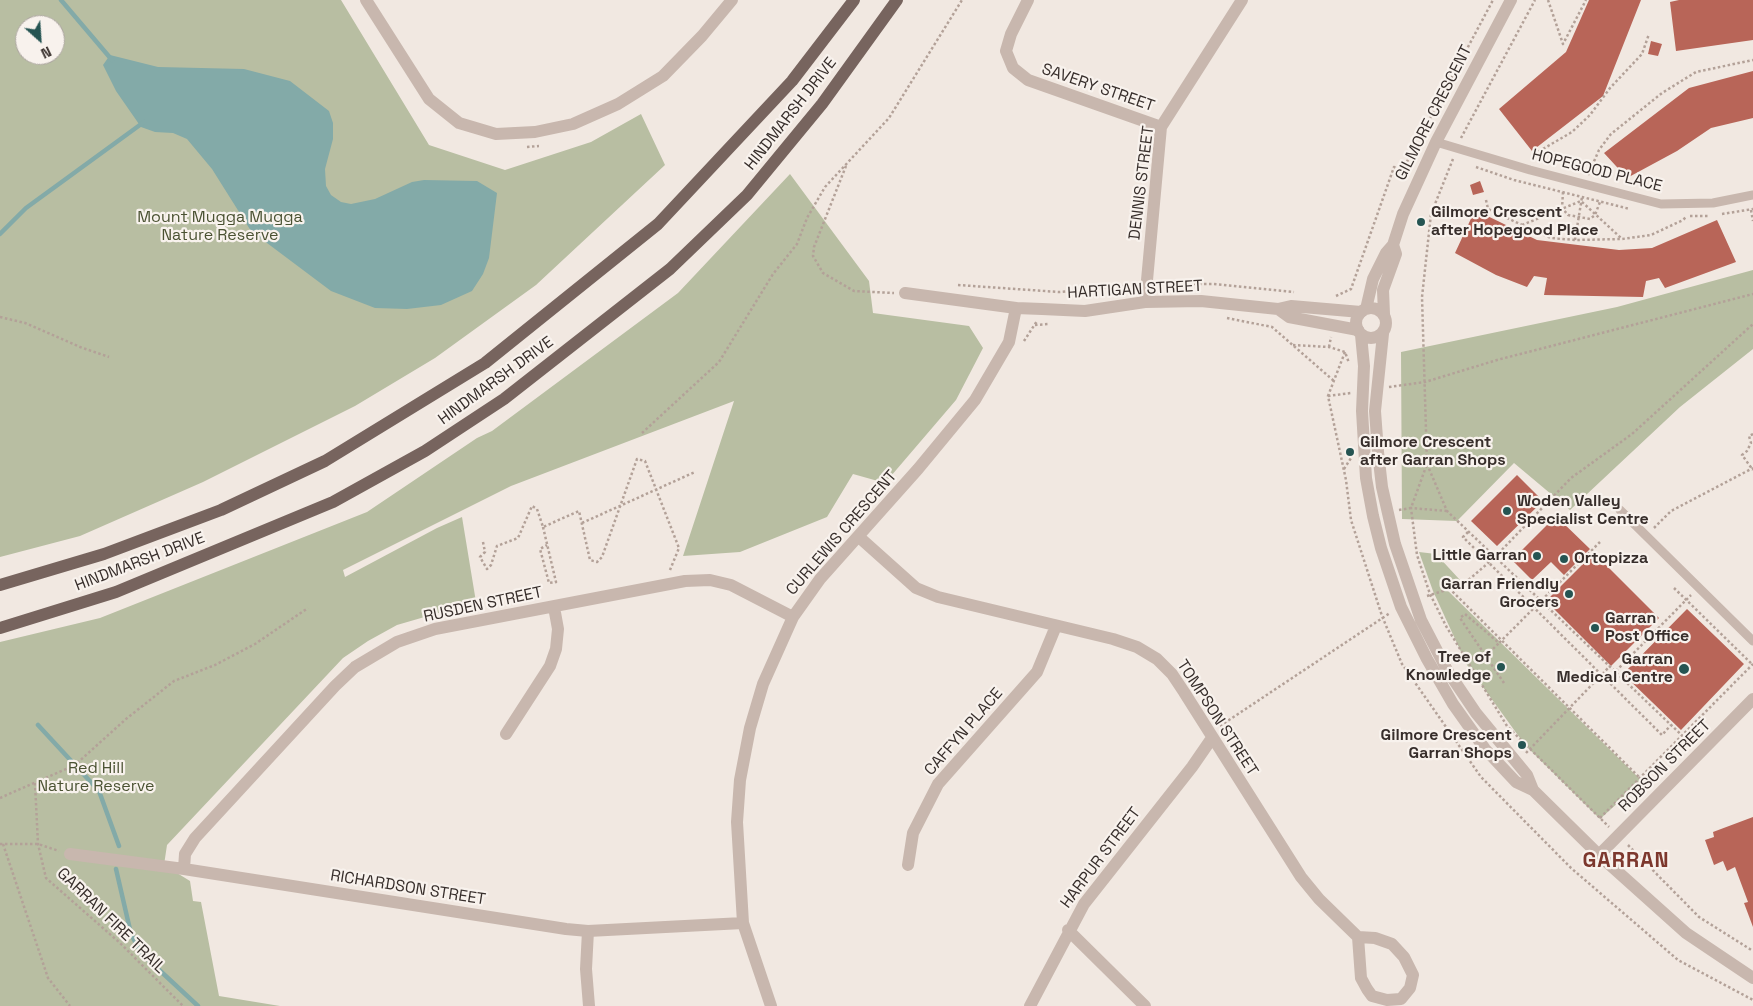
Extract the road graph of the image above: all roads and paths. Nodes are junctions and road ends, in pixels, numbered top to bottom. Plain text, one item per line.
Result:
1 (366, 0) edge
2 (732, 0) edge
3 (854, 0) edge
4 (897, 0) edge
5 (962, 0) edge
6 (1028, 0) edge
7 (1242, 0) edge
8 (1493, 0) edge
9 (1511, 0) edge
10 (1535, 0) edge
11 (1548, 0) edge
12 (1586, 0) edge
13 (1649, 34) dead end
14 (1753, 60) edge
15 (1161, 127) junction
16 (1465, 130) dead end
17 (1436, 142) junction
18 (543, 145) dead end
19 (519, 147) dead end
20 (1453, 159) dead end
21 (847, 162) junction
22 (1530, 170) junction
23 (1585, 185) junction
24 (1563, 192) dead end
25 (1753, 195) edge
26 (1486, 200) dead end
27 (1581, 201) junction
28 (1600, 202) dead end
29 (1562, 208) junction
30 (1751, 210) dead end
31 (1595, 215) junction
32 (1687, 216) dead end
33 (1577, 217) junction
34 (1753, 221) edge
35 (1522, 225) junction
36 (1622, 239) junction
37 (1575, 240) junction
38 (1394, 245) junction
39 (1151, 280) junction
40 (1161, 284) junction
41 (951, 285) dead end
42 (1299, 292) dead end
43 (905, 293) joint
44 (1753, 294) edge
45 (1327, 295) dead end
46 (1145, 302) junction
47 (1016, 308) junction
48 (1278, 309) junction
49 (1363, 310) junction
50 (1384, 314) junction
51 (0, 317) edge
52 (1220, 317) dead end
53 (1052, 324) dead end
54 (1753, 324) edge
55 (1035, 325) dead end
56 (1360, 333) junction
57 (1382, 334) junction
58 (1293, 346) junction
59 (1345, 352) junction
60 (109, 357) dead end
61 (1351, 366) dead end
62 (1334, 381) junction
63 (1425, 382) junction
64 (642, 433) dead end
65 (1753, 434) edge
66 (1427, 464) junction
67 (1753, 469) edge
68 (695, 472) dead end
69 (656, 490) junction
70 (621, 505) junction
71 (1411, 508) junction
72 (1620, 510) dead end
73 (1447, 511) junction
74 (582, 523) junction
75 (543, 527) junction
76 (1468, 532) junction
77 (1646, 536) junction
78 (859, 537) junction
79 (483, 542) dead end
80 (1600, 542) dead end
81 (547, 544) junction
82 (1495, 557) junction
83 (1488, 563) junction
84 (0, 585) edge
85 (664, 585) junction
86 (1449, 588) junction
87 (1674, 588) dead end
88 (1699, 588) junction
89 (1430, 594) junction
90 (1542, 600) junction
91 (1686, 600) junction
92 (554, 607) junction
93 (308, 608) dead end
94 (1534, 608) junction
95 (1382, 616) junction
96 (792, 617) junction
97 (1056, 626) junction
98 (0, 628) edge
99 (1502, 640) junction
100 (1753, 641) edge
101 (1499, 643) junction
102 (1485, 655) junction
103 (1467, 660) junction
104 (1753, 665) edge
105 (1610, 666) junction
106 (1616, 672) junction
107 (1601, 675) junction
108 (1504, 683) dead end
109 (1753, 699) edge
110 (1569, 708) junction
111 (1671, 725) junction
112 (506, 734) dead end
113 (1210, 736) junction
114 (1682, 736) junction
115 (1530, 748) junction
116 (1700, 753) junction
117 (1517, 762) junction
118 (1507, 773) junction
119 (1640, 778) junction
120 (35, 783) junction
121 (1492, 788) junction
122 (1533, 790) junction
123 (1658, 796) junction
124 (0, 798) edge
125 (1600, 818) junction
126 (1618, 836) junction
127 (2, 844) edge
128 (38, 844) junction
129 (70, 854) joint
130 (1599, 855) junction
131 (908, 865) dead end
132 (184, 869) junction
133 (743, 923) junction
134 (1068, 930) junction
135 (588, 931) junction
136 (1358, 937) junction
137 (1753, 951) edge
138 (1753, 978) edge
139 (1753, 1000) edge
140 (70, 1006) edge
141 (183, 1006) edge
142 (589, 1006) edge
143 (771, 1006) edge
144 (1030, 1006) edge
145 (1145, 1006) edge

1 - 2 street
3 - 84 main road, HINDMARSH DRIVE
4 - 98 main road, HINDMARSH DRIVE
5 - 21 path
6 - 15 street, SAVERY STREET
7 - 15 street, DENNIS STREET
8 - 45 path
9 - 17 street, GILMORE CRESCENT
10 - 16 path
11 - 12 path
13 - 22 path
14 - 23 path
15 - 39 street, DENNIS STREET
17 - 22 lane, HOPEGOOD PLACE
17 - 38 street, GILMORE CRESCENT
18 - 19 path
20 - 63 path
21 - 43 path
21 - 64 path
22 - 23 lane, HOPEGOOD PLACE
23 - 25 lane, HOPEGOOD PLACE
23 - 27 path
24 - 29 path
26 - 35 path
27 - 29 path
27 - 31 path
27 - 33 path
28 - 31 path
29 - 33 path
29 - 35 path
30 - 34 path
31 - 33 path
31 - 36 path
32 - 36 path
33 - 37 path
35 - 37 path
36 - 37 path
38 - 49 street, GILMORE CRESCENT
38 - 50 street, GILMORE CRESCENT
39 - 40 path
39 - 40 path
39 - 41 path
39 - 46 street, DENNIS STREET
40 - 42 path
43 - 47 street, HARTIGAN STREET
44 - 63 path
46 - 47 street, HARTIGAN STREET
46 - 48 street, HARTIGAN STREET
47 - 78 street, CURLEWIS CRESCENT
48 - 49 street, HARTIGAN STREET
48 - 56 street, HARTIGAN STREET
49 - 50 street
49 - 56 street
50 - 57 street
51 - 60 path
52 - 58 path
53 - 55 path
54 - 82 path
56 - 57 street
56 - 118 street
57 - 117 street
58 - 59 path
58 - 62 path
59 - 61 path
59 - 62 path
62 - 95 path
63 - 66 path
65 - 67 path
66 - 71 path
66 - 73 path
67 - 77 path
68 - 69 path
69 - 70 path
69 - 70 path
69 - 85 path
70 - 74 path
70 - 74 path
71 - 73 path
71 - 89 path
72 - 77 lane
73 - 76 path
74 - 75 path
75 - 79 path
75 - 81 path
76 - 82 path
76 - 83 path
77 - 88 lane
78 - 96 street, CURLEWIS CRESCENT
78 - 97 street, TOMPSON STREET
80 - 90 path
81 - 81 path
82 - 83 path
82 - 90 path
83 - 86 path
83 - 94 path
85 - 92 street, RUSDEN STREET
85 - 96 street, RUSDEN STREET
86 - 89 path
86 - 99 path
87 - 91 path
88 - 91 path
88 - 100 lane
89 - 103 path
90 - 94 path
90 - 105 path
91 - 104 path
91 - 106 path
92 - 112 street
92 - 132 street, RUSDEN STREET
93 - 120 path
94 - 99 path
94 - 107 path
95 - 113 path
95 - 121 path
96 - 133 street, CURLEWIS CRESCENT
97 - 113 street, TOMPSON STREET
97 - 131 street, CAFFYN PLACE
99 - 101 path
99 - 110 path
101 - 102 path
101 - 102 path
102 - 103 path
102 - 108 path
103 - 115 path
104 - 114 path
105 - 106 path
105 - 107 path
106 - 111 path
107 - 110 path
107 - 111 path
109 - 116 street, ROBSON STREET
110 - 115 path
110 - 119 path
111 - 114 path
113 - 134 street, HARPUR STREET
113 - 136 street, TOMPSON STREET
114 - 116 path
114 - 119 path
115 - 117 path
115 - 125 path
116 - 123 street, ROBSON STREET
117 - 122 street
118 - 121 path
118 - 122 street
119 - 123 path
119 - 125 path
120 - 124 path
120 - 128 path, GARRAN FIRE TRAIL
121 - 139 path
122 - 130 street
123 - 126 street, ROBSON STREET
125 - 126 path
126 - 130 street, ROBSON STREET
126 - 137 path
127 - 128 path
127 - 140 path
128 - 129 path
128 - 141 path, GARRAN FIRE TRAIL
129 - 132 street, RICHARDSON STREET
130 - 138 street
132 - 135 street, RICHARDSON STREET
133 - 135 street, RICHARDSON STREET
133 - 143 street, CURLEWIS CRESCENT
134 - 144 street, HARPUR STREET
134 - 145 street
135 - 142 street
136 - 136 street

